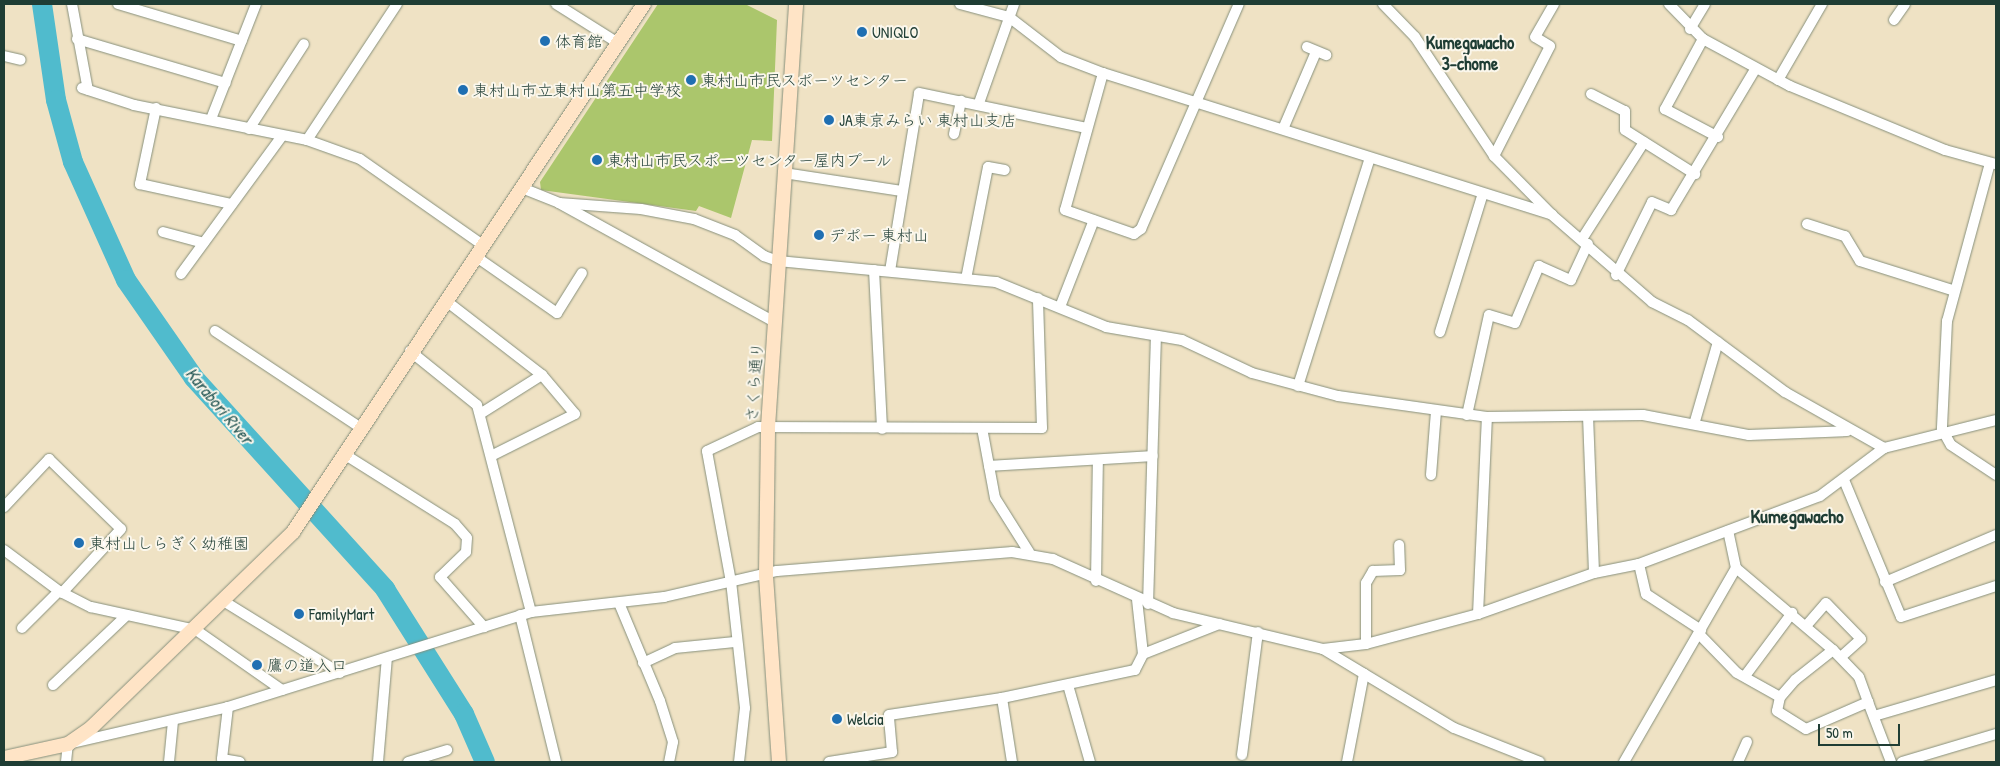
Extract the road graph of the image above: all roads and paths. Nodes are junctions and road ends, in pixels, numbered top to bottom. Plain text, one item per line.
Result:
1 (72, 4) edge
2 (118, 4) edge
3 (256, 4) edge
4 (397, 4) edge
5 (556, 4) edge
6 (644, 4) edge
7 (796, 4) edge
8 (960, 4) edge
9 (1014, 4) edge
10 (1238, 4) edge
11 (1383, 4) edge
12 (1554, 4) edge
13 (1669, 4) edge
14 (1705, 4) edge
15 (1822, 4) edge
16 (1904, 4) edge
17 (1009, 18) junction
18 (1894, 20) dead end
19 (1690, 29) junction
20 (77, 38) junction
21 (1703, 39) junction
22 (242, 41) junction
23 (618, 42) junction
24 (304, 44) dead end
25 (1316, 51) dead end
26 (4, 56) edge
27 (21, 60) dead end
28 (1756, 68) junction
29 (1102, 73) junction
30 (1778, 80) junction
31 (226, 83) junction
32 (1591, 94) dead end
33 (961, 101) junction
34 (1195, 101) junction
35 (979, 103) junction
36 (156, 108) junction
37 (211, 119) junction
38 (1086, 128) junction
39 (249, 129) junction
40 (1283, 129) junction
41 (954, 134) dead end
42 (282, 136) junction
43 (1718, 137) junction
44 (307, 140) junction
45 (1644, 142) junction
46 (1494, 156) junction
47 (1370, 158) junction
48 (1993, 164) edge
49 (1004, 170) dead end
50 (784, 173) junction
51 (1695, 174) junction
52 (522, 188) junction
53 (902, 192) junction
54 (1483, 193) junction
55 (559, 203) junction
56 (232, 204) junction
57 (1552, 215) junction
58 (1094, 220) junction
59 (1807, 224) dead end
60 (163, 232) dead end
61 (1585, 242) junction
62 (204, 243) junction
63 (479, 250) junction
64 (778, 260) junction
65 (874, 270) junction
66 (890, 271) junction
67 (582, 273) dead end
68 (181, 274) dead end
69 (1616, 275) junction
70 (966, 278) junction
71 (1952, 290) junction
72 (1038, 298) junction
73 (445, 300) junction
74 (1060, 306) junction
75 (775, 322) junction
76 (214, 331) dead end
77 (1440, 332) dead end
78 (1156, 338) junction
79 (1718, 342) junction
80 (410, 351) junction
81 (542, 375) junction
82 (1298, 386) junction
83 (1436, 412) junction
84 (480, 414) junction
85 (1467, 415) junction
86 (1588, 416) junction
87 (1487, 417) junction
88 (1996, 420) edge
89 (1695, 421) junction
90 (768, 427) junction
91 (361, 428) junction
92 (982, 428) junction
93 (882, 429) junction
94 (1847, 431) junction
95 (1945, 435) junction
96 (1884, 448) junction
97 (344, 454) junction
98 (491, 456) junction
99 (1153, 456) junction
100 (1098, 460) junction
101 (989, 466) junction
102 (1431, 475) dead end
103 (1996, 475) edge
104 (1844, 480) junction
105 (4, 507) edge
106 (1728, 531) junction
107 (1996, 535) edge
108 (1399, 545) dead end
109 (4, 550) edge
110 (1029, 552) junction
111 (1639, 564) junction
112 (1736, 568) junction
113 (766, 574) junction
114 (1594, 574) junction
115 (1096, 581) junction
116 (731, 582) junction
117 (1885, 582) junction
118 (1996, 586) edge
119 (61, 592) junction
120 (1138, 600) junction
121 (225, 602) junction
122 (619, 603) junction
123 (1148, 604) junction
124 (531, 612) junction
125 (1792, 613) junction
126 (1478, 614) junction
127 (127, 615) junction
128 (520, 615) junction
129 (1219, 624) junction
130 (484, 626) junction
131 (1806, 626) junction
132 (22, 628) dead end
133 (196, 630) junction
134 (1258, 632) junction
135 (1700, 632) junction
136 (735, 642) junction
137 (1366, 644) junction
138 (1322, 649) junction
139 (1143, 654) junction
140 (1837, 654) junction
141 (387, 658) junction
142 (642, 663) junction
143 (340, 673) junction
144 (1364, 674) junction
145 (1745, 676) junction
146 (1996, 680) edge
147 (53, 685) dead end
148 (1068, 685) junction
149 (282, 690) junction
150 (1780, 697) junction
151 (1002, 698) junction
152 (1868, 702) junction
153 (228, 707) junction
154 (1874, 716) junction
155 (172, 721) junction
156 (1996, 734) edge
157 (1747, 742) dead end
158 (68, 744) junction
159 (446, 750) dead end
160 (1242, 755) dead end
161 (4, 758) edge
162 (66, 762) edge
163 (169, 762) edge
164 (240, 762) edge
165 (378, 762) edge
166 (408, 762) edge
167 (556, 762) edge
168 (669, 762) edge
169 (739, 762) edge
170 (779, 762) edge
171 (829, 762) edge
172 (1012, 762) edge
173 (1090, 762) edge
174 (1347, 762) edge
175 (1540, 762) edge
176 (1624, 762) edge
177 (1738, 762) edge
178 (1891, 762) edge
179 (1902, 762) edge

1 - 20 street
2 - 22 street
3 - 22 street
4 - 44 street
5 - 23 street
6 - 23 street
7 - 50 street, さくら通り
8 - 17 street
9 - 17 street
10 - 34 street
11 - 46 street
12 - 46 street
13 - 19 street
14 - 19 street
15 - 30 street
16 - 18 street
17 - 29 street
17 - 35 street
19 - 21 street
20 - 31 street
20 - 36 street
21 - 28 street
21 - 43 street
22 - 31 street
23 - 52 street
24 - 39 street
25 - 40 street
26 - 27 street
28 - 30 street
28 - 43 street
29 - 34 street
29 - 38 street
30 - 48 street
31 - 37 street
32 - 45 street
33 - 35 street
33 - 41 street
33 - 53 street
34 - 40 street
34 - 58 street
35 - 38 street
36 - 37 street
36 - 56 street
37 - 39 street
38 - 58 street
39 - 42 street
40 - 47 street
42 - 44 street
42 - 56 street
43 - 51 street
44 - 63 street
45 - 51 street
45 - 61 street
46 - 57 street
47 - 54 street
47 - 82 street
48 - 71 street
49 - 70 street
50 - 53 street
50 - 64 street, さくら通り
51 - 69 street
52 - 55 street
52 - 63 street
53 - 66 street
54 - 57 street
54 - 77 street
55 - 64 street
55 - 75 street
56 - 62 street
57 - 61 street
58 - 74 street
59 - 71 street
60 - 62 street
61 - 69 street
61 - 85 street
62 - 68 street
63 - 67 street
63 - 73 street
64 - 65 street
64 - 75 street, さくら通り
65 - 66 street
65 - 93 street
66 - 70 street
69 - 79 street
70 - 72 street
71 - 95 street
72 - 74 street
72 - 92 street
73 - 80 street
73 - 81 street
74 - 78 street
75 - 90 street, さくら通り
76 - 91 street
78 - 82 street
78 - 99 street
79 - 89 street
79 - 94 street
80 - 84 street
80 - 91 street
81 - 84 street
81 - 98 street
82 - 83 street
83 - 85 street
83 - 102 street
84 - 98 street
85 - 87 street
86 - 87 street
86 - 89 street
86 - 114 street
87 - 126 street
88 - 95 street
89 - 94 street
90 - 93 street
90 - 113 street, さくら通り
90 - 116 street
91 - 97 street
92 - 93 street
92 - 101 street
94 - 96 street
95 - 96 street
95 - 103 street
96 - 104 street
97 - 121 street
97 - 130 street
98 - 124 street
99 - 100 street
99 - 123 street
100 - 101 street
100 - 115 street
101 - 110 street
104 - 106 street
104 - 117 street
105 - 119 street
106 - 111 street
106 - 112 street
107 - 117 street
108 - 137 street
109 - 119 street
110 - 113 street
110 - 115 street
111 - 114 street
111 - 135 street
112 - 125 street
112 - 135 street
113 - 116 street
113 - 170 street, さくら通り
114 - 126 street
115 - 120 street
116 - 122 street
116 - 136 street
117 - 118 street
119 - 127 street
119 - 132 street
120 - 123 street
120 - 139 street
121 - 133 street
121 - 143 street
122 - 124 street
122 - 142 street
123 - 129 street
124 - 128 street
125 - 131 street
125 - 145 street
126 - 137 street
127 - 133 street
127 - 147 street
128 - 130 street
128 - 167 street
129 - 134 street
129 - 139 street
130 - 141 street
131 - 140 street
131 - 140 street
133 - 149 street
133 - 158 street
134 - 138 street
134 - 160 street
135 - 145 street
135 - 176 street
136 - 142 street
136 - 169 street
137 - 138 street
138 - 144 street
139 - 148 street
140 - 150 street
140 - 152 street
141 - 143 street
141 - 165 street
142 - 168 street
143 - 149 street
144 - 174 street
144 - 175 street
145 - 150 street
146 - 154 street
148 - 151 street
148 - 173 street
149 - 153 street
150 - 152 street
151 - 171 street
151 - 172 street
152 - 154 street
153 - 155 street
153 - 164 street
154 - 178 street
155 - 158 street
155 - 163 street
156 - 179 street
157 - 177 street
158 - 161 street
158 - 162 street
159 - 166 street

